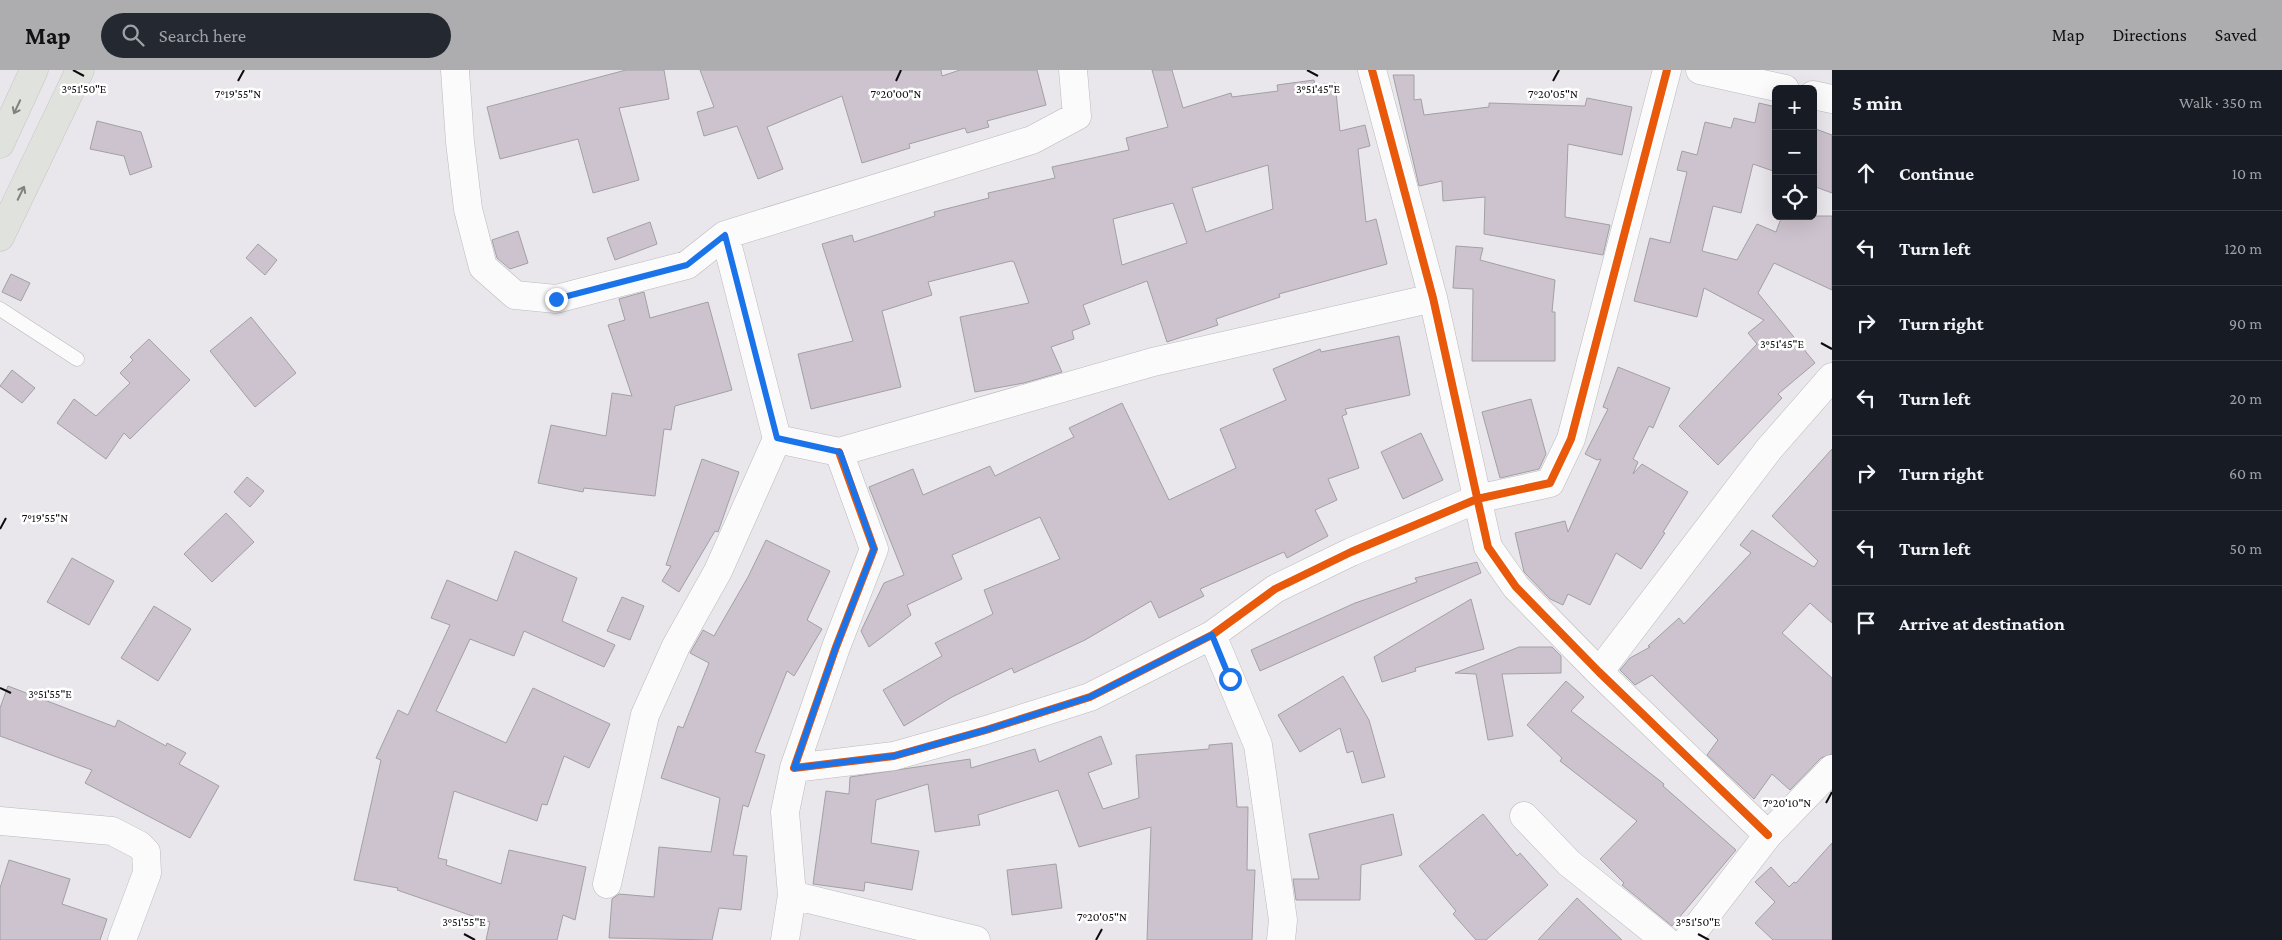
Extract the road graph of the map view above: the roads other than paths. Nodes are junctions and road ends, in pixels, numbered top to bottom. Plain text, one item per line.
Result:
1 (34, 70) edge
2 (80, 70) edge
3 (455, 70) edge
4 (1074, 70) edge
5 (1372, 70) edge
6 (1667, 70) edge
7 (1700, 70) edge
8 (1772, 86) edge
9 (1817, 96) edge
10 (1832, 99) edge
11 (0, 144) edge
12 (725, 235) junction
13 (0, 237) edge
14 (1433, 298) junction
15 (0, 309) edge
16 (77, 359) dead end
17 (1832, 377) edge
18 (777, 438) junction
19 (840, 452) junction
20 (1477, 499) junction
21 (1212, 635) junction
22 (1599, 672) junction
23 (794, 768) junction
24 (1832, 769) edge
25 (1524, 816) dead end
26 (0, 821) edge
27 (1768, 835) junction
28 (607, 884) dead end
29 (792, 895) junction
30 (122, 940) edge
31 (785, 940) edge
32 (976, 940) edge
33 (1281, 940) edge
34 (1665, 940) edge
35 (1687, 940) edge

1 -> 11 main road
13 -> 2 main road
3 - 12 street
4 - 12 street
5 - 14 street
6 - 20 street
7 - 8 street
9 - 10 street
12 - 18 street
14 - 19 street
14 - 20 street
15 - 16 lane
17 - 22 street
18 - 19 street
18 - 28 street
19 - 23 street
20 - 21 street
20 - 22 street
21 - 23 street
21 - 33 street
22 - 27 street
23 - 29 street
24 - 27 street
25 - 34 street
26 - 30 street
27 - 35 street
29 - 31 street
29 - 32 street

